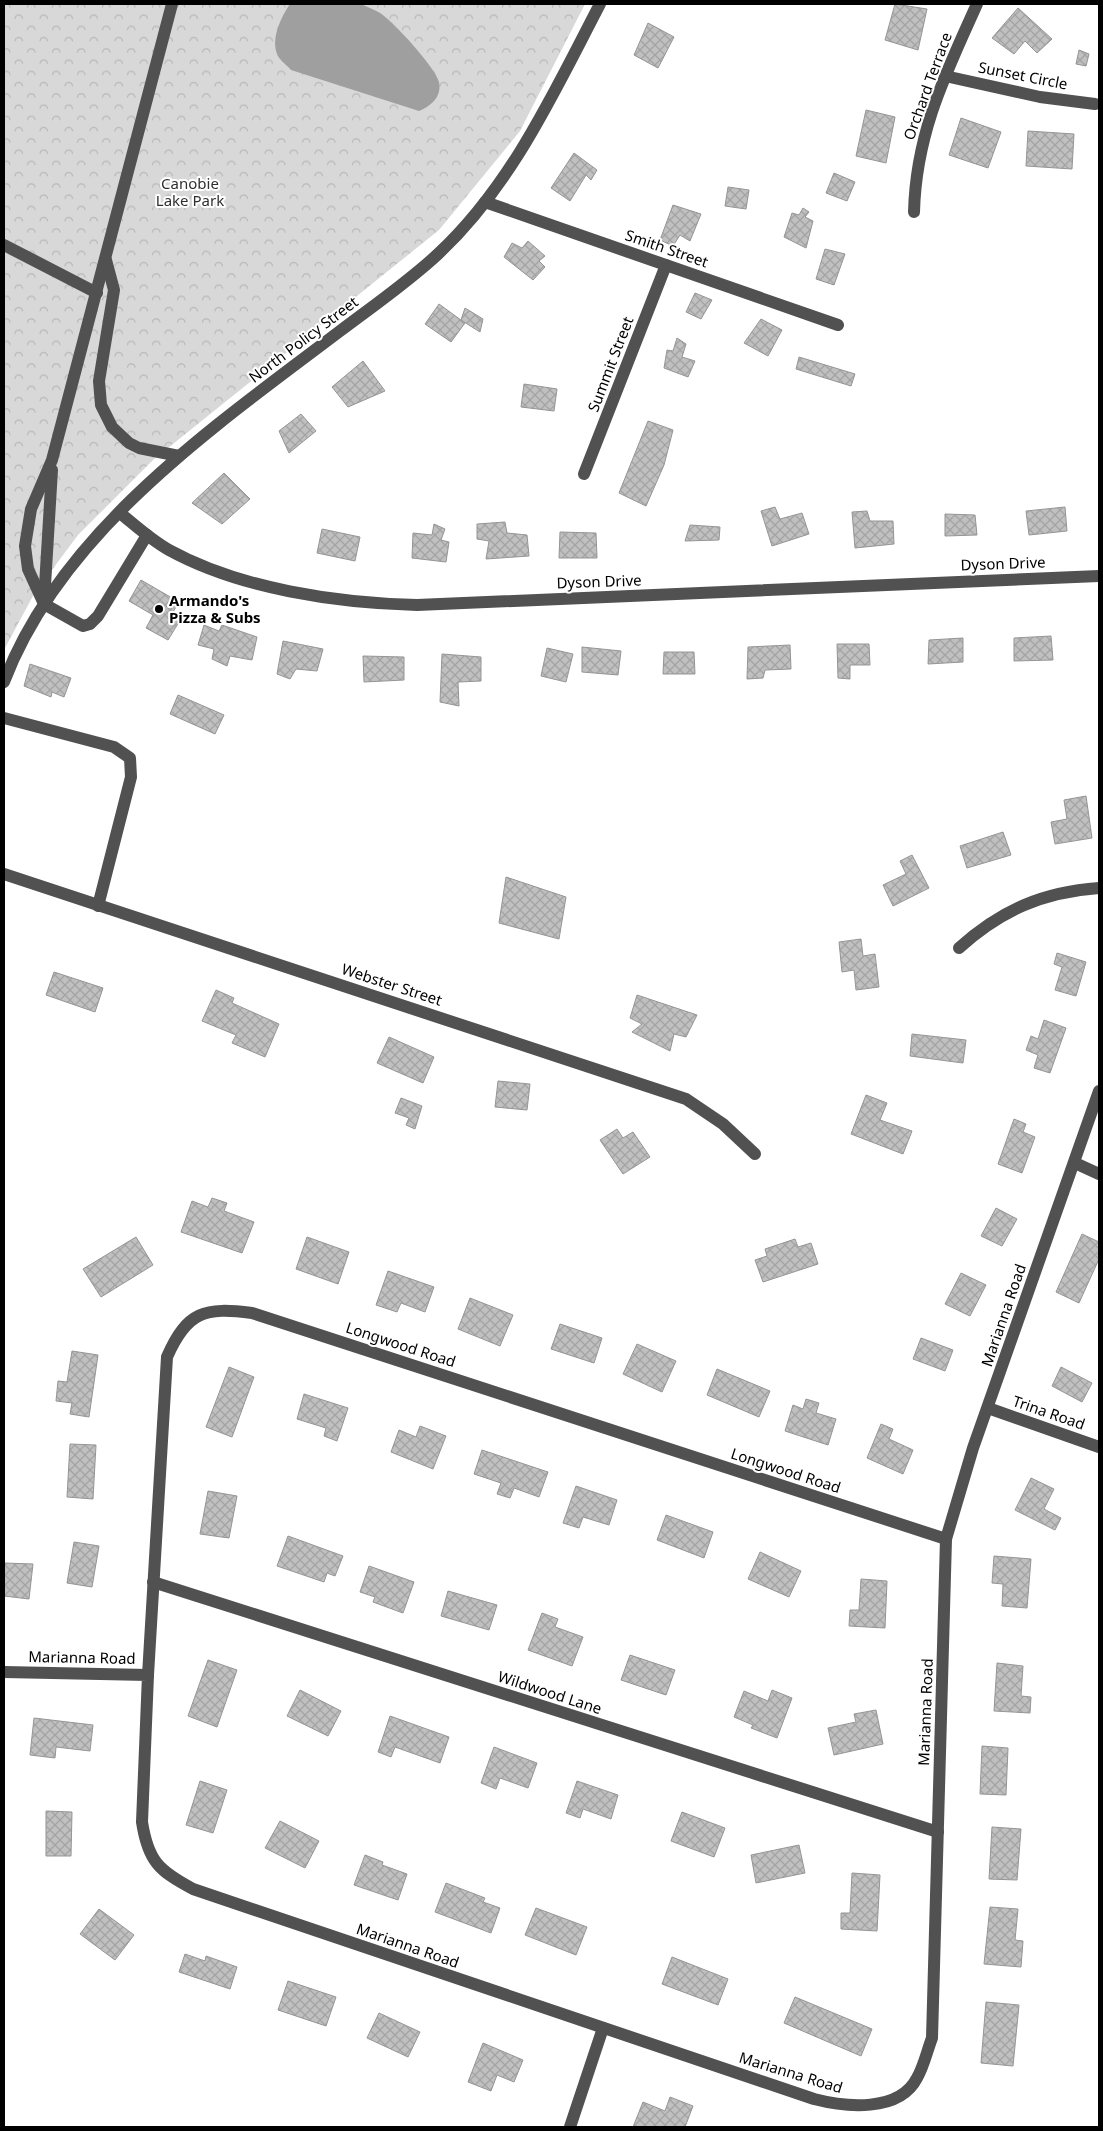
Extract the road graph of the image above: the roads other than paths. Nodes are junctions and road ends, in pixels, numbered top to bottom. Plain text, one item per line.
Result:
1 (172, 4) edge
2 (600, 4) edge
3 (977, 4) edge
4 (945, 76) junction
5 (1095, 104) dead end
6 (485, 202) junction
7 (914, 212) dead end
8 (4, 245) edge
9 (106, 260) junction
10 (666, 265) junction
11 (97, 293) junction
12 (838, 325) dead end
13 (179, 456) junction
14 (52, 460) junction
15 (584, 474) dead end
16 (120, 513) junction
17 (147, 536) junction
18 (1099, 576) edge
19 (44, 604) junction
20 (4, 682) edge
21 (4, 718) edge
22 (4, 874) edge
23 (1099, 888) edge
24 (98, 906) junction
25 (959, 948) dead end
26 (1099, 1091) edge
27 (755, 1154) dead end
28 (1074, 1163) junction
29 (1099, 1174) edge
30 (988, 1408) junction
31 (1099, 1447) edge
32 (946, 1539) junction
33 (153, 1582) junction
34 (4, 1672) edge
35 (148, 1675) junction
36 (938, 1832) junction
37 (603, 2028) junction
38 (570, 2127) edge

1 - 9 street
2 - 6 street, North Policy Street
3 - 4 street, Orchard Terrace
4 - 5 street, Sunset Circle
4 - 7 street, Orchard Terrace
6 - 10 street, Smith Street
6 - 13 street, North Policy Street
8 - 11 street
9 - 11 street
9 - 13 street
10 - 12 street, Smith Street
10 - 15 street, Summit Street
11 - 14 street
13 - 16 street, North Policy Street
14 - 19 street
14 - 19 street
16 - 17 street, Dyson Drive
16 - 19 street, North Policy Street
17 - 18 street, Dyson Drive
17 - 19 street
19 - 20 street, North Policy Street
21 - 24 street
22 - 24 street, Webster Street
23 - 25 street
24 - 27 street, Webster Street
26 - 28 street, Marianna Road
28 - 29 street
28 - 30 street, Marianna Road
30 - 31 street, Trina Road
30 - 32 street, Marianna Road
32 - 33 street, Longwood Road
32 - 36 street, Marianna Road
33 - 35 street, Longwood Road
33 - 36 street, Wildwood Lane
34 - 35 street, Marianna Road
35 - 37 street, Marianna Road
36 - 37 street, Marianna Road
37 - 38 street

